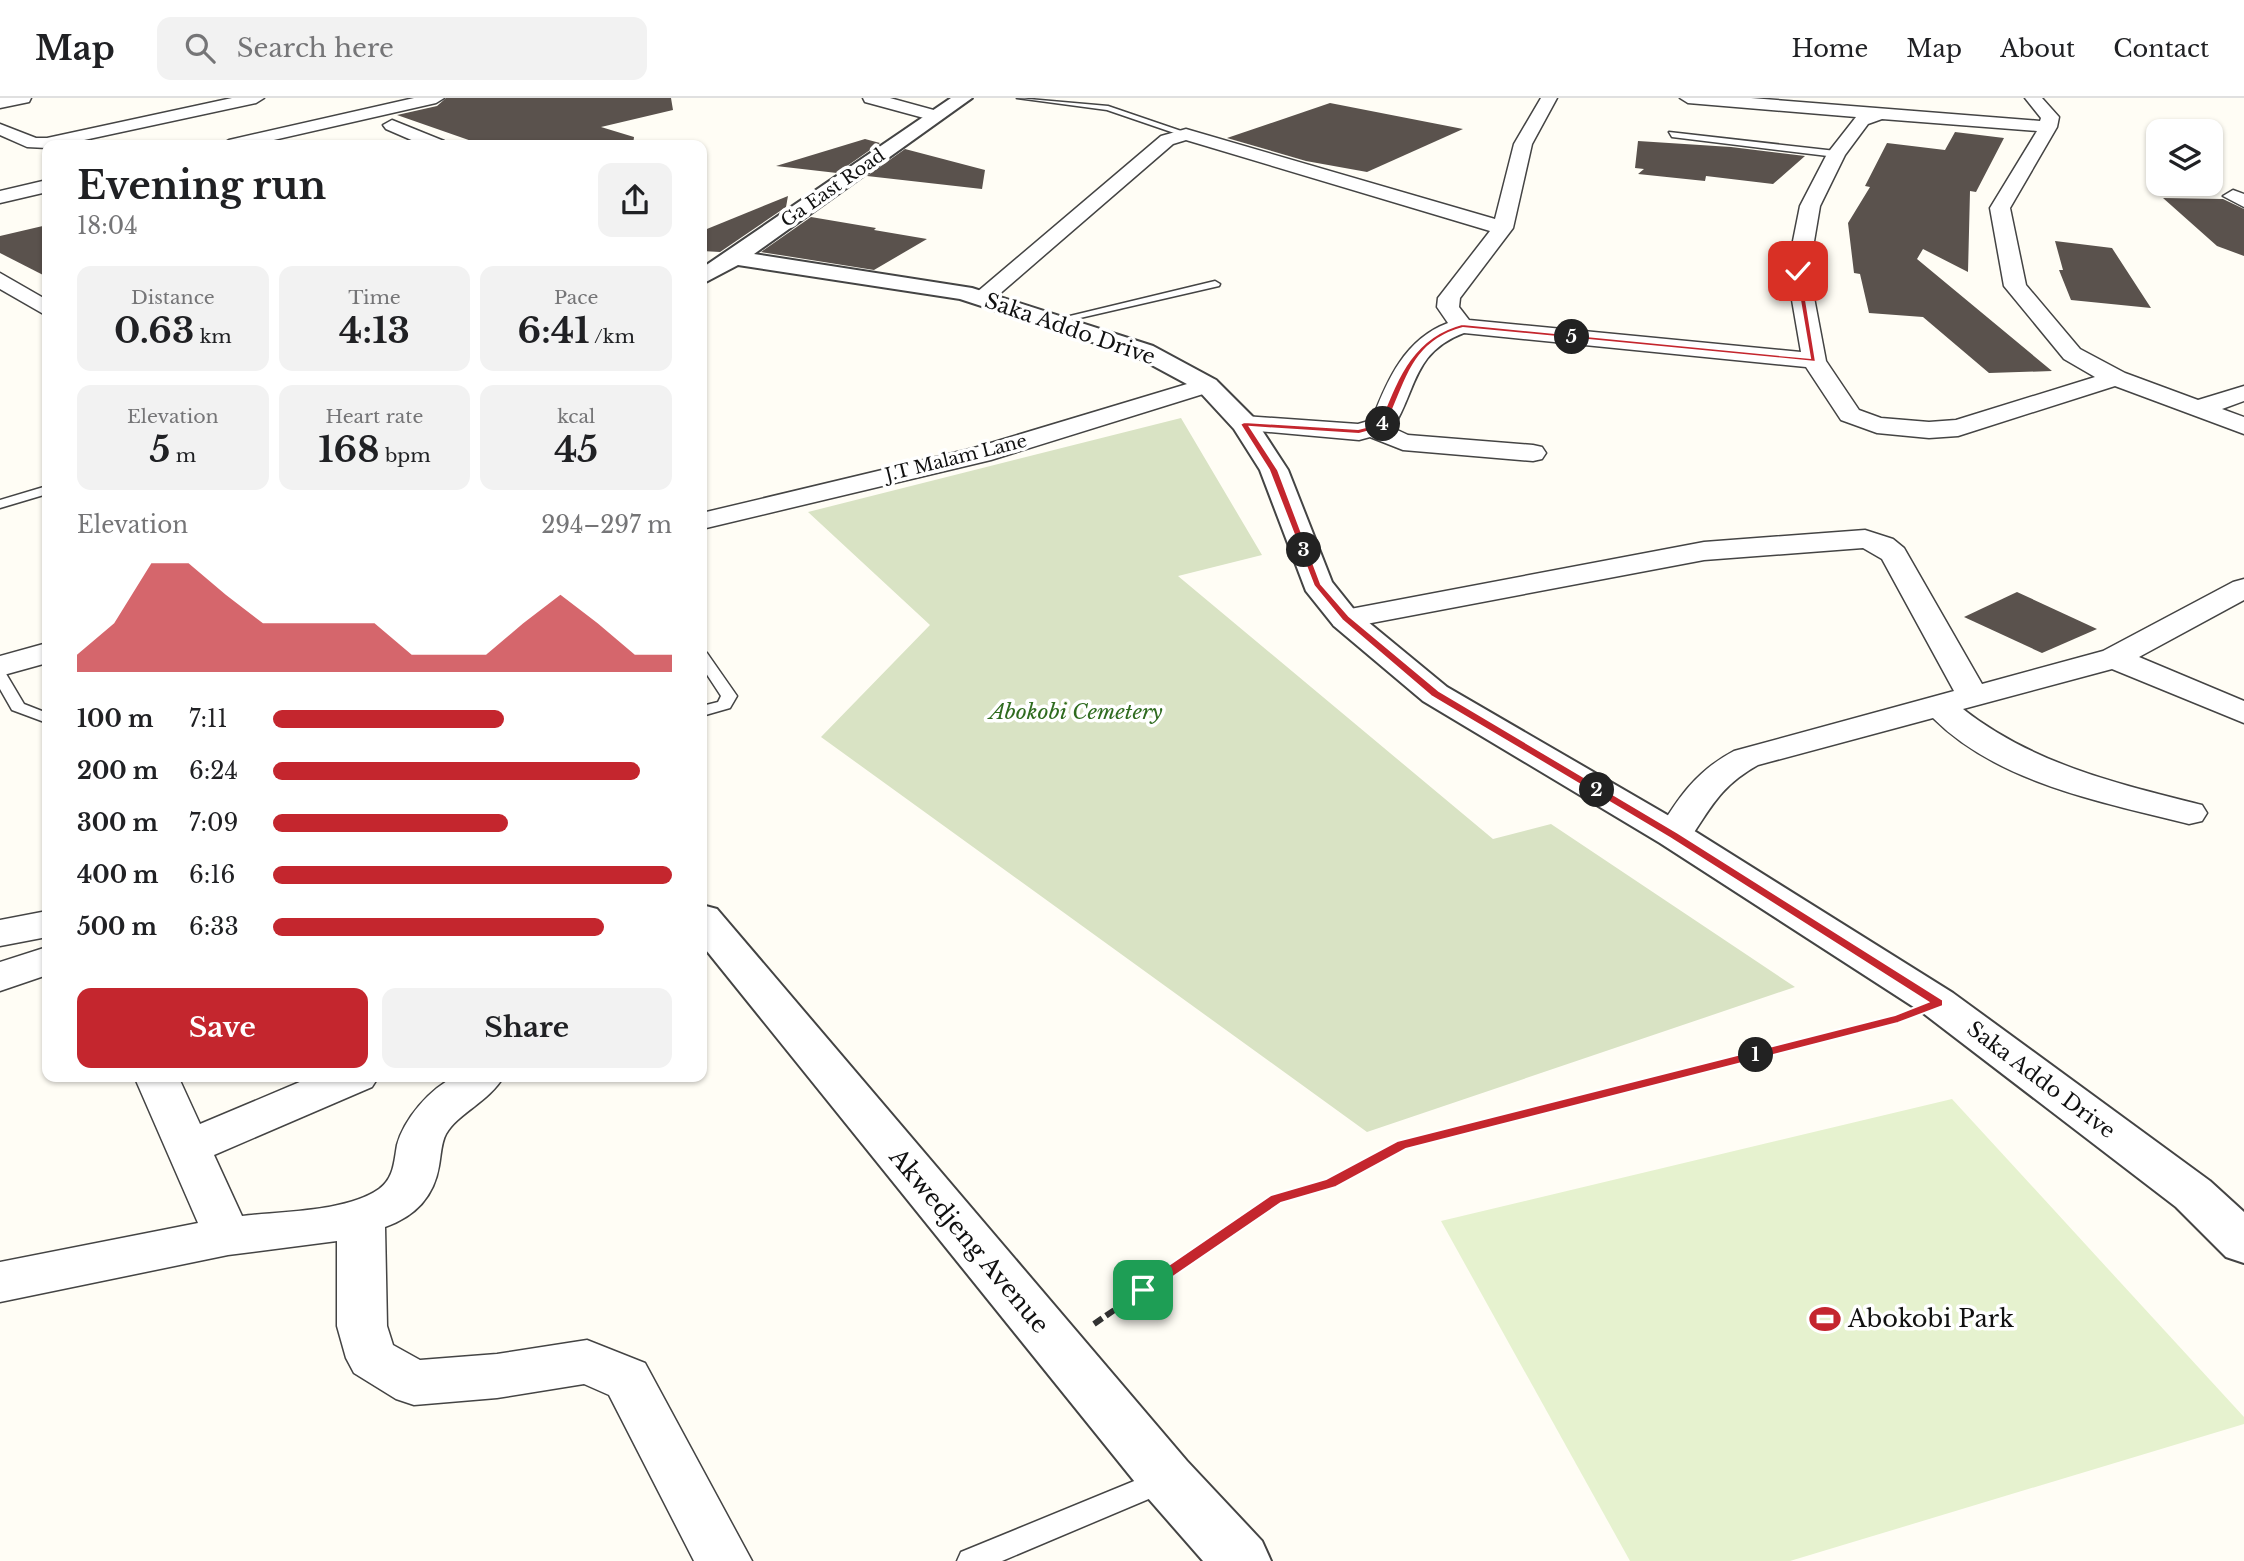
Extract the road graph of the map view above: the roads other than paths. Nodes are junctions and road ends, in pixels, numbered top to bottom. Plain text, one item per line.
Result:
1 (23, 98) edge
2 (256, 98) edge
3 (436, 98) edge
4 (444, 98) edge
5 (871, 98) edge
6 (963, 98) edge
7 (1021, 98) edge
8 (1549, 98) edge
9 (1688, 98) edge
10 (2032, 98) edge
11 (0, 103) edge
12 (1885, 112) junction
13 (935, 116) junction
14 (392, 124) junction
15 (2048, 127) junction
16 (307, 128) junction
17 (0, 129) edge
18 (1672, 134) dead end
19 (1186, 135) junction
20 (78, 140) edge
21 (252, 140) edge
22 (427, 140) edge
23 (42, 144) edge
24 (1836, 154) junction
25 (42, 187) edge
26 (0, 197) edge
27 (1503, 228) junction
28 (711, 271) edge
29 (0, 280) edge
30 (1215, 284) dead end
31 (981, 298) junction
32 (42, 306) edge
33 (1054, 321) junction
34 (1462, 326) junction
35 (1814, 361) junction
36 (2116, 379) junction
37 (1207, 385) junction
38 (2244, 393) edge
39 (2197, 409) junction
40 (1244, 424) junction
41 (2244, 426) edge
42 (1373, 429) junction
43 (1533, 453) dead end
44 (42, 491) edge
45 (0, 504) edge
46 (707, 520) edge
47 (2244, 588) edge
48 (1345, 618) junction
49 (42, 654) edge
50 (2113, 658) junction
51 (707, 663) edge
52 (0, 666) edge
53 (0, 675) edge
54 (1961, 699) junction
55 (707, 710) edge
56 (2244, 713) edge
57 (42, 717) edge
58 (2189, 813) dead end
59 (1674, 835) junction
60 (42, 926) edge
61 (707, 928) edge
62 (0, 933) edge
63 (42, 962) edge
64 (0, 977) edge
65 (159, 1082) edge
66 (343, 1082) edge
67 (475, 1082) edge
68 (188, 1147) junction
69 (361, 1217) junction
70 (228, 1236) junction
71 (2244, 1243) edge
72 (0, 1282) edge
73 (1167, 1479) junction
74 (724, 1561) edge
75 (971, 1561) edge
76 (1241, 1561) edge

1 - 11 street
2 - 20 street
3 - 16 street
4 - 14 street
5 - 13 street
6 - 13 street, Ga East Road
7 - 19 lane
8 - 27 street
9 - 12 street
10 - 15 street
12 - 15 street
12 - 24 street
13 - 28 street, Ga East Road
14 - 16 street
14 - 22 street
15 - 36 street
16 - 21 street
17 - 23 street
18 - 24 lane
19 - 27 street
19 - 31 street
24 - 35 street
25 - 26 street
27 - 34 street
28 - 31 street, Saka Addo Drive
29 - 32 street
30 - 33 lane
31 - 33 street, Saka Addo Drive
33 - 37 street, Saka Addo Drive
34 - 35 street
34 - 42 street
35 - 36 street
36 - 39 street
37 - 40 street, Saka Addo Drive
37 - 46 street, J.T Malam Lane
38 - 39 street
39 - 41 street
40 - 42 street
40 - 48 street, Saka Addo Drive
42 - 43 street
44 - 45 lane
47 - 50 street
48 - 54 street
48 - 59 street, Saka Addo Drive
49 - 52 street
50 - 54 street
50 - 56 street
51 - 55 lane
53 - 57 lane
54 - 58 street
54 - 59 street
59 - 71 street, Saka Addo Drive
60 - 62 street
61 - 73 street, Akwedjeng Avenue
63 - 64 street
65 - 68 street
66 - 68 street
67 - 69 street
68 - 70 street
69 - 70 street
69 - 74 street
70 - 72 street
73 - 75 lane
73 - 76 street, Akwedjeng Avenue

